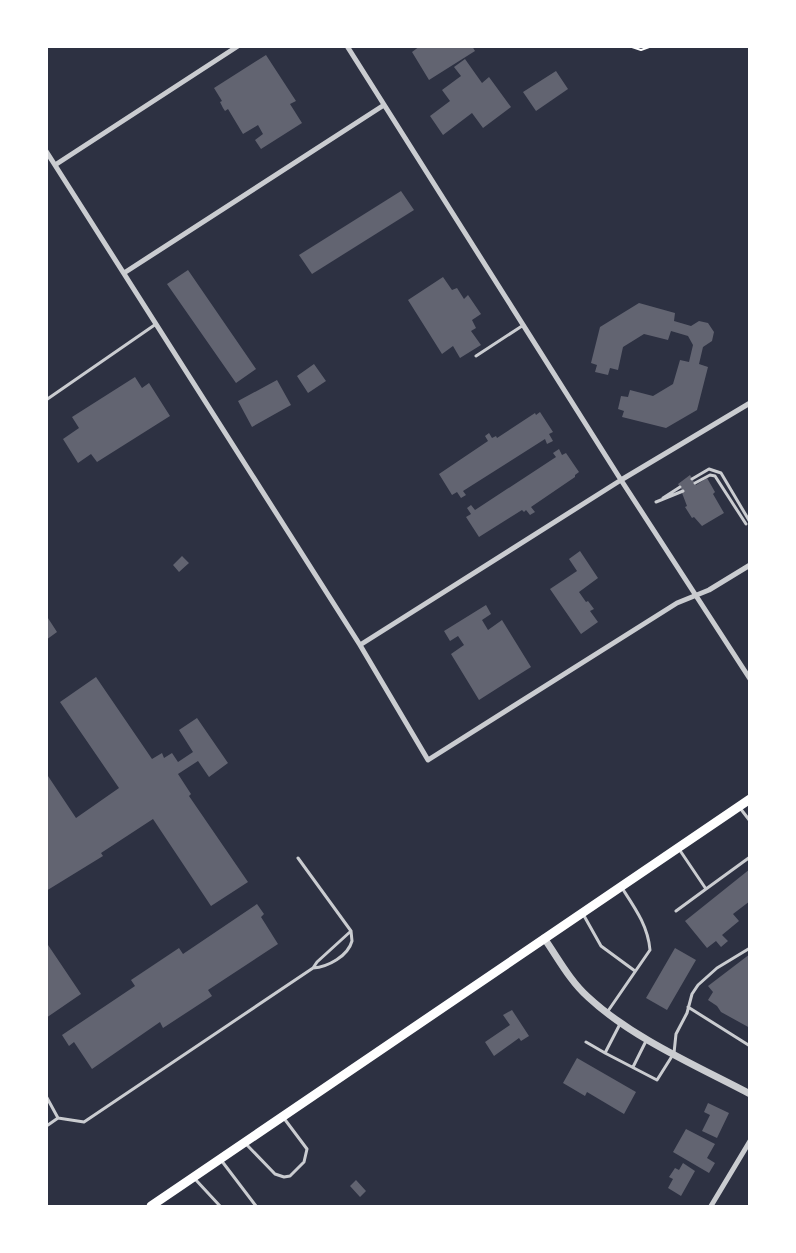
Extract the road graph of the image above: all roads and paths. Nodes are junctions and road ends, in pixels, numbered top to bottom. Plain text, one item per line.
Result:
1 (238, 46) edge
2 (347, 46) edge
3 (629, 46) edge
4 (652, 46) edge
5 (384, 105) junction
6 (46, 151) edge
7 (55, 165) junction
8 (124, 273) junction
9 (156, 324) junction
10 (523, 325) junction
11 (476, 356) dead end
12 (46, 400) edge
13 (750, 402) edge
14 (692, 479) dead end
15 (621, 480) junction
16 (695, 483) dead end
17 (680, 487) dead end
18 (683, 491) dead end
19 (748, 523) edge
20 (750, 565) edge
21 (696, 596) junction
22 (360, 645) junction
23 (750, 679) edge
24 (750, 799) edge
25 (739, 806) junction
26 (750, 821) edge
27 (678, 847) junction
28 (750, 857) edge
29 (298, 858) dead end
30 (621, 886) junction
31 (706, 889) junction
32 (676, 911) dead end
33 (582, 913) junction
34 (351, 931) junction
35 (544, 938) junction
36 (750, 948) edge
37 (312, 968) junction
38 (635, 972) junction
39 (688, 1007) junction
40 (607, 1013) junction
41 (621, 1022) junction
42 (647, 1038) junction
43 (586, 1042) dead end
44 (750, 1046) edge
45 (605, 1053) junction
46 (674, 1053) junction
47 (633, 1067) junction
48 (750, 1094) edge
49 (46, 1096) edge
50 (283, 1117) junction
51 (58, 1118) junction
52 (48, 1125) edge
53 (750, 1141) edge
54 (245, 1142) junction
55 (221, 1160) junction
56 (194, 1178) junction
57 (151, 1206) edge
58 (220, 1206) edge
59 (256, 1206) edge
60 (711, 1206) edge

1 - 7 street
2 - 5 street
3 - 4 path
5 - 8 street
5 - 10 street
6 - 7 street
7 - 8 street
8 - 9 street
9 - 12 lane
9 - 22 street
10 - 11 lane
10 - 15 street
13 - 15 street
14 - 19 lane
15 - 21 street
15 - 22 street
16 - 19 lane
17 - 18 lane
20 - 21 street
21 - 22 street
21 - 23 street
24 - 25 main road
25 - 26 lane
25 - 27 main road
27 - 30 main road
27 - 31 lane
28 - 31 lane
29 - 34 lane
30 - 33 main road
30 - 38 lane
31 - 32 lane
33 - 35 main road
33 - 38 lane
34 - 37 lane
34 - 37 lane
35 - 40 street
35 - 50 main road
36 - 39 lane
37 - 51 lane
38 - 40 lane
39 - 44 lane
39 - 46 lane
40 - 41 street
41 - 42 street
41 - 45 lane
42 - 46 street
42 - 47 lane
43 - 45 lane
45 - 47 lane
46 - 47 lane
46 - 48 street
49 - 51 lane
50 - 54 main road
50 - 54 lane
51 - 52 lane
53 - 60 street
54 - 55 main road
55 - 56 main road
55 - 59 lane
56 - 57 main road
56 - 58 lane

